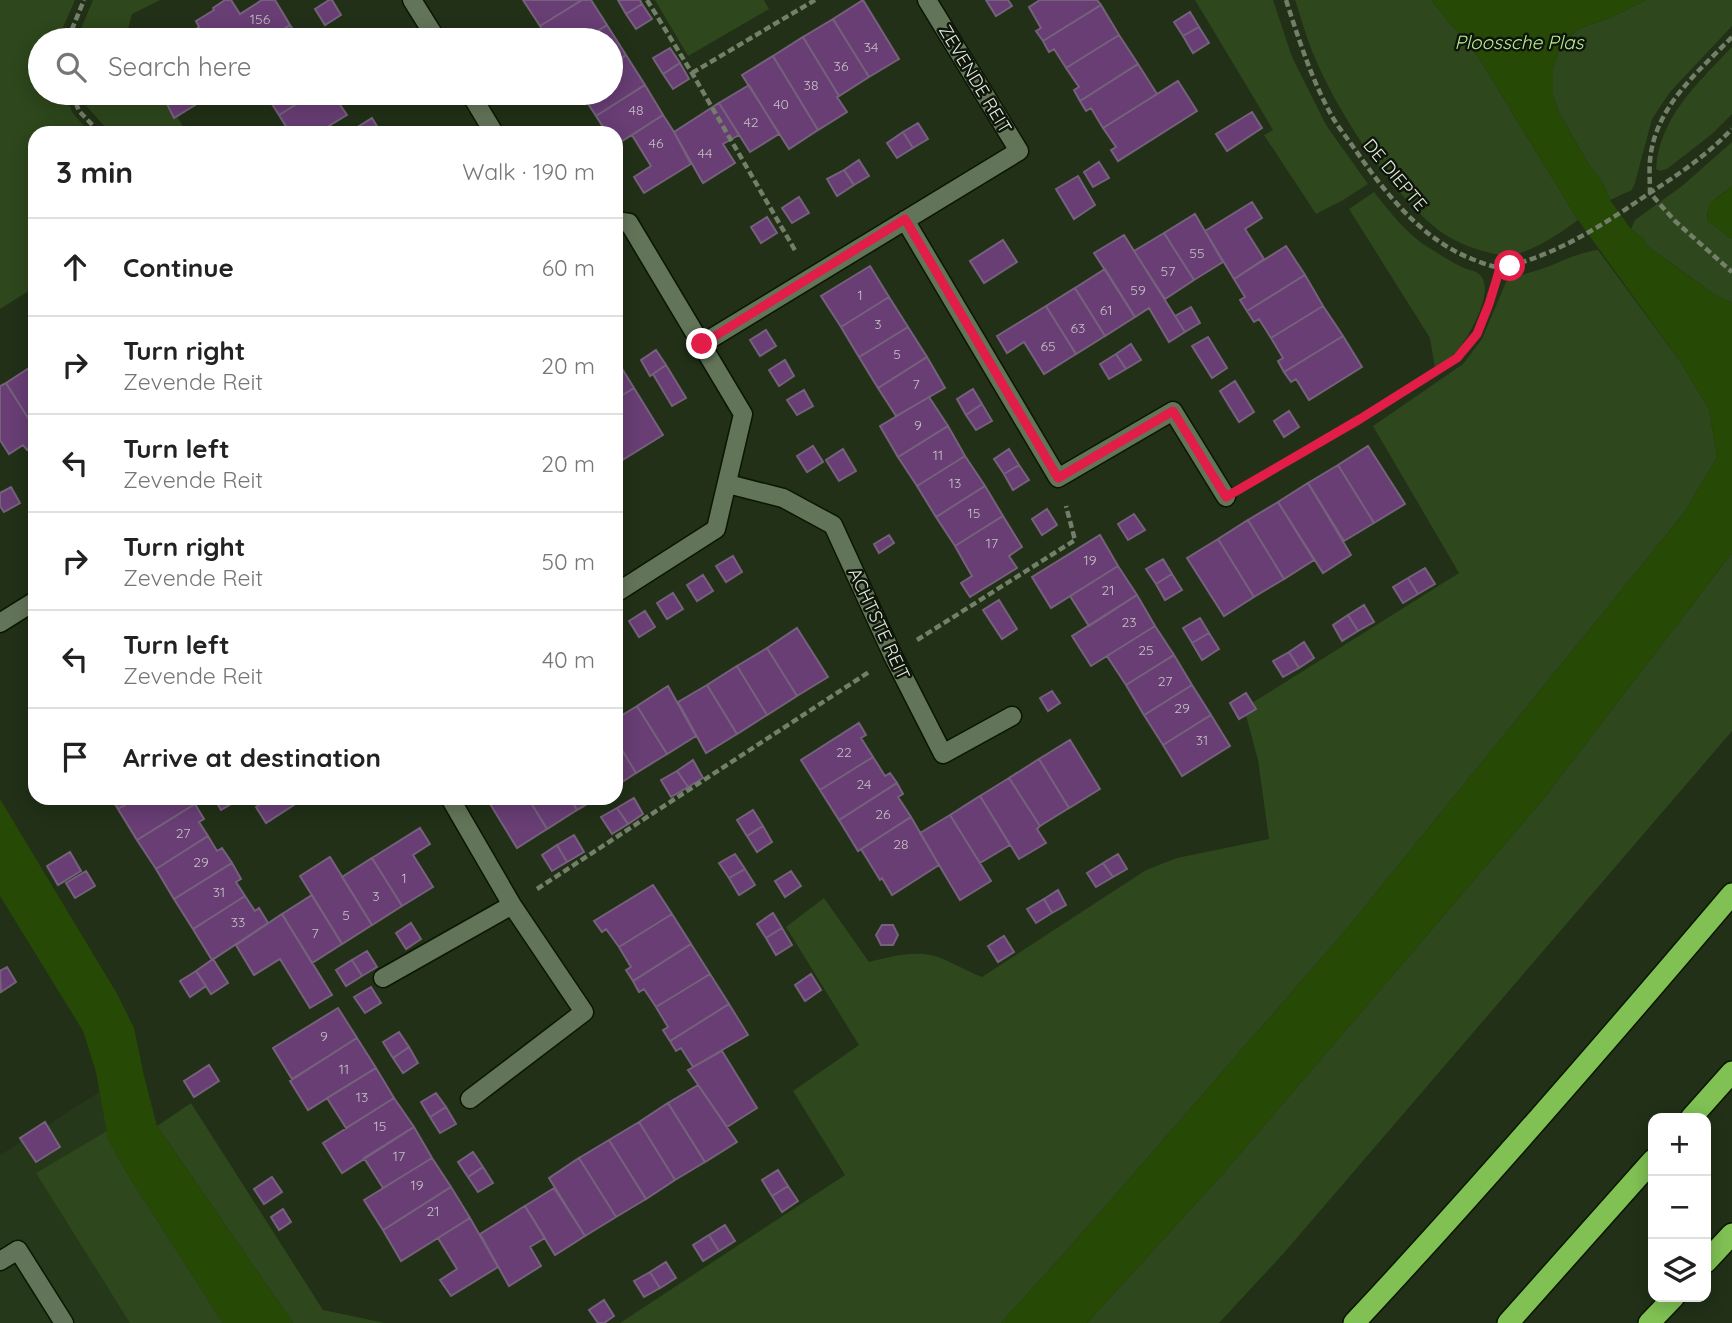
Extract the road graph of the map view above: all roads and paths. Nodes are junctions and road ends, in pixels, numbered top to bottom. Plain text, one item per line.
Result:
1 (84, 0) edge
2 (412, 0) edge
3 (647, 0) edge
4 (815, 0) edge
5 (927, 0) edge
6 (1286, 0) edge
7 (72, 28) edge
8 (430, 28) edge
9 (1732, 37) edge
10 (692, 73) junction
11 (77, 105) edge
12 (477, 105) edge
13 (93, 126) edge
14 (490, 126) edge
15 (1732, 130) edge
16 (1650, 193) junction
17 (905, 219) junction
18 (623, 222) edge
19 (1500, 268) junction
20 (1732, 272) edge
21 (811, 278) junction
22 (702, 344) junction
23 (1058, 478) junction
24 (727, 484) junction
25 (1226, 497) joint
26 (623, 589) edge
27 (28, 605) edge
28 (0, 623) edge
29 (893, 656) junction
30 (1012, 716) dead end
31 (454, 805) edge
32 (1732, 894) edge
33 (512, 905) junction
34 (383, 978) dead end
35 (1732, 1072) edge
36 (470, 1099) dead end
37 (1695, 1113) edge
38 (1648, 1166) edge
39 (1732, 1234) edge
40 (1711, 1257) edge
41 (0, 1261) edge
42 (1669, 1302) edge
43 (64, 1323) edge
44 (1354, 1323) edge
45 (1508, 1323) edge
46 (1649, 1323) edge

1 - 7 path
2 - 8 street
3 - 10 path
4 - 10 path
5 - 17 street, ZEVENDE REIT
6 - 19 path, DE DIEPTE
9 - 16 path
10 - 21 path
11 - 13 path
12 - 14 street
15 - 16 path
16 - 19 path
16 - 20 path
17 - 21 street, ZEVENDE REIT
17 - 23 street
18 - 22 street
19 - 25 path
21 - 22 street, ZEVENDE REIT
22 - 24 street
23 - 25 street
23 - 29 path
24 - 26 street
24 - 29 street, ACHTSTE REIT
27 - 28 street
29 - 30 street, ACHTSTE REIT
29 - 33 path
31 - 33 street
32 - 44 highway
33 - 34 street
33 - 36 street
35 - 37 highway
38 - 45 highway
39 - 40 highway
41 - 43 street
42 - 46 highway

